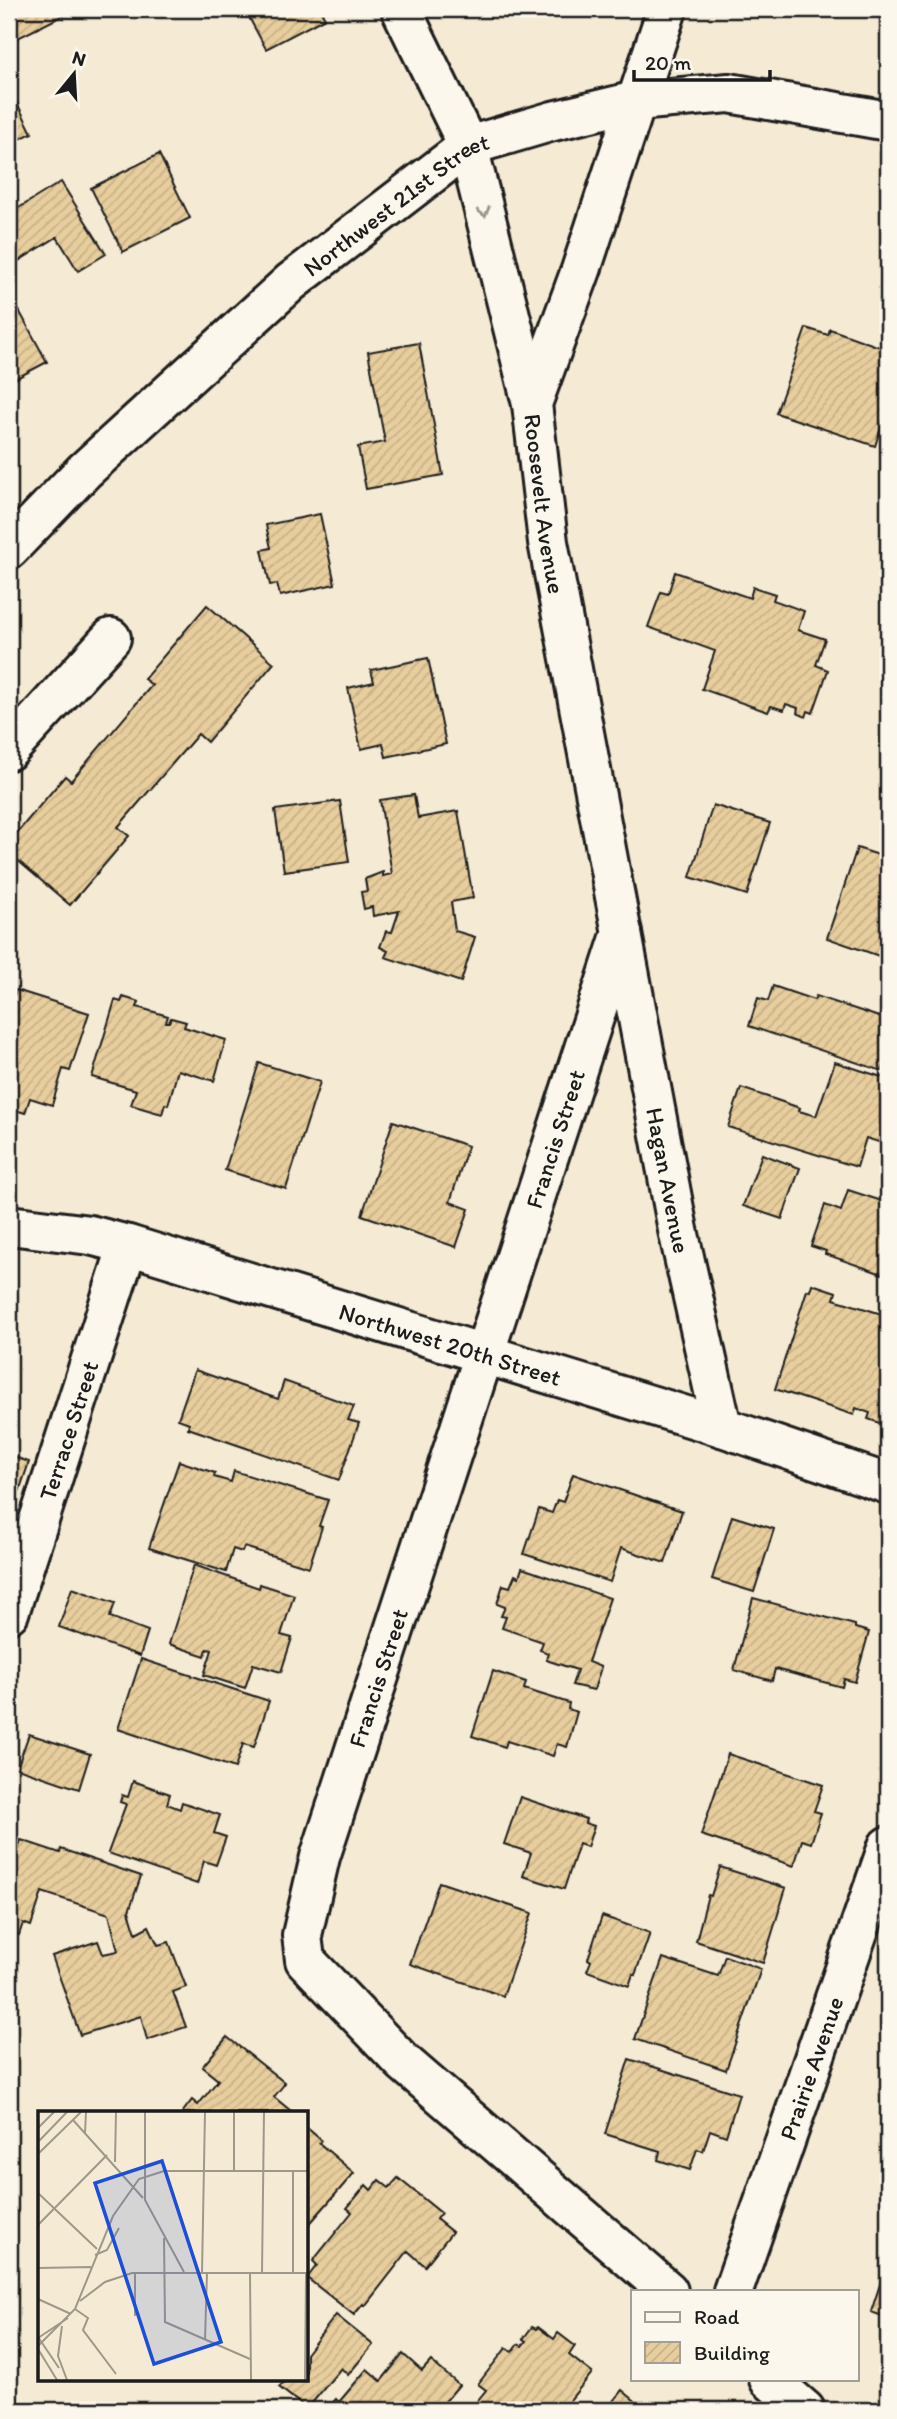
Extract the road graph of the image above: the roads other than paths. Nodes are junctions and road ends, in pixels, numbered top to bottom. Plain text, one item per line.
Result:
1 (401, 9) edge
2 (667, 9) edge
3 (636, 101) junction
4 (888, 121) edge
5 (468, 146) junction
6 (532, 404) junction
7 (9, 549) edge
8 (111, 638) dead end
9 (9, 750) edge
10 (622, 932) junction
11 (9, 1225) edge
12 (128, 1245) junction
13 (484, 1354) junction
14 (722, 1427) junction
15 (888, 1484) edge
16 (9, 1613) edge
17 (888, 1846) edge
18 (667, 2290) edge
19 (733, 2290) edge
20 (770, 2380) edge
21 (805, 2410) edge

1 - 5 street
2 - 3 street, Roosevelt Avenue
3 - 4 street, Northwest 21st Street
3 - 5 street, Northwest 21st Street
3 - 6 street, Roosevelt Avenue
5 -> 6 street
5 - 7 street, Northwest 21st Street
6 - 10 street, Roosevelt Avenue
8 - 9 street
10 - 13 street, Francis Street
10 - 14 street, Hagan Avenue
11 - 12 street, Northwest 20th Street
12 - 13 street, Northwest 20th Street
12 - 16 street, Terrace Street
13 - 14 street, Northwest 20th Street
13 - 18 street, Francis Street
14 - 15 street, Northwest 20th Street
17 - 19 street, Prairie Avenue
20 - 21 street

